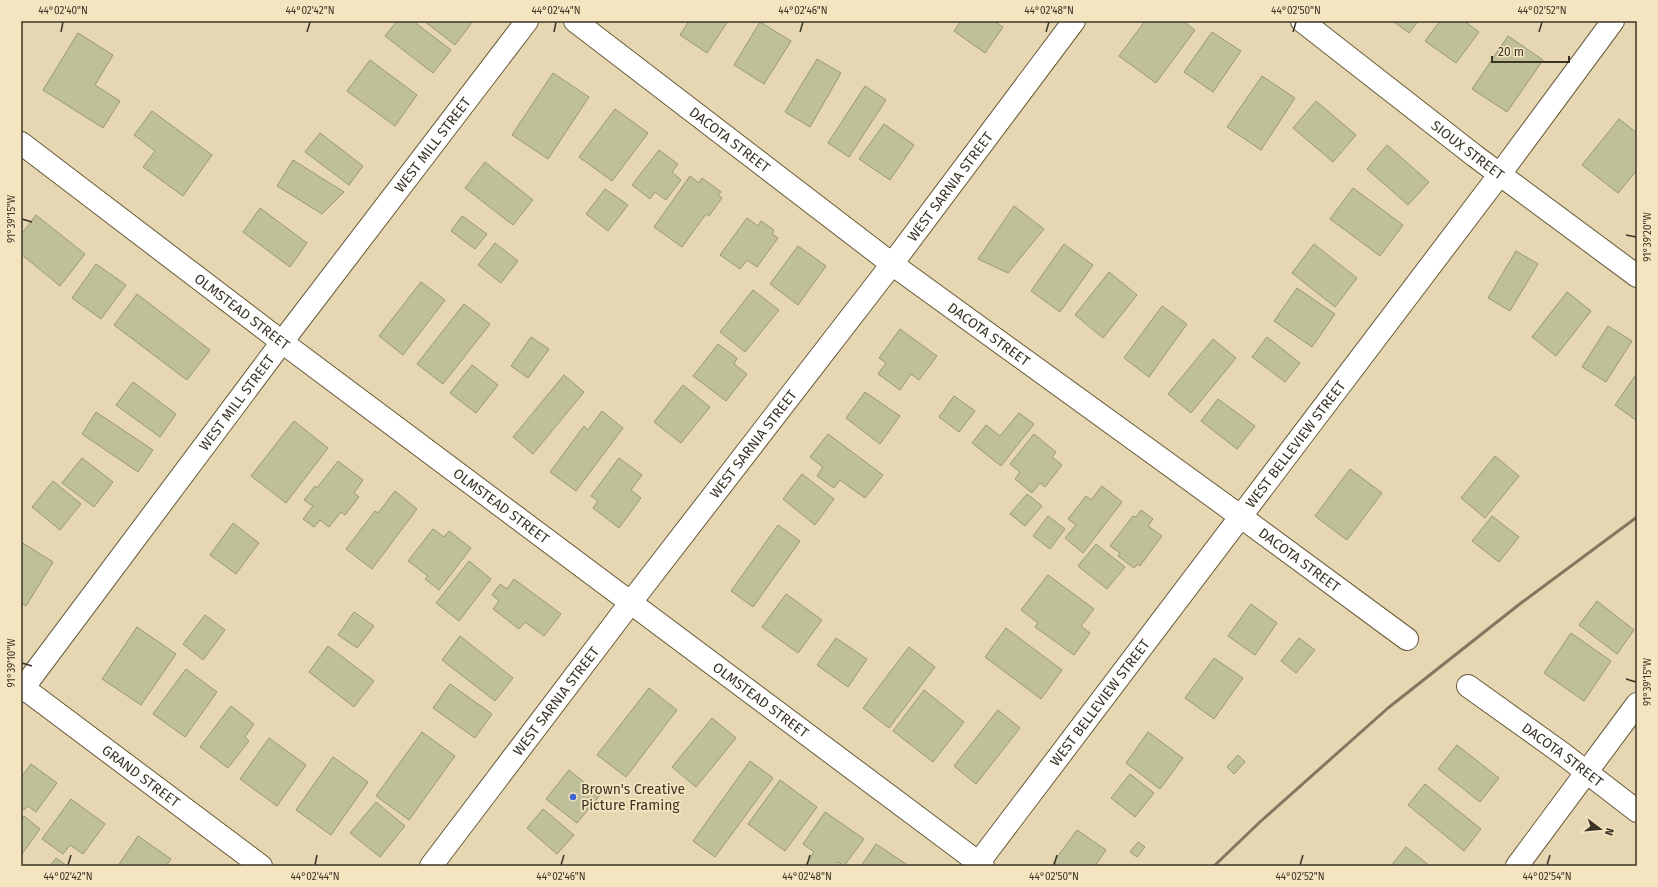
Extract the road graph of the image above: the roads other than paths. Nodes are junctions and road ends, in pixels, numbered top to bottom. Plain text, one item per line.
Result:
1 (527, 21) edge
2 (575, 21) edge
3 (1074, 21) edge
4 (1302, 21) edge
5 (1613, 21) edge
6 (21, 143) edge
7 (1500, 174) junction
8 (892, 264) junction
9 (1637, 276) edge
10 (282, 342) junction
11 (1240, 516) junction
12 (631, 602) junction
13 (1407, 639) dead end
14 (1468, 686) dead end
15 (22, 688) edge
16 (1637, 704) edge
17 (1586, 772) junction
18 (1637, 811) edge
19 (979, 865) edge
20 (260, 866) edge
21 (431, 866) edge
22 (1517, 866) edge

1 - 10 street, WEST MILL STREET
2 - 8 street, DACOTA STREET
3 - 8 street, WEST SARNIA STREET
4 - 7 street, SIOUX STREET
5 - 7 street, WEST BELLEVIEW STREET
6 - 10 street, OLMSTEAD STREET
7 - 9 street, SIOUX STREET
7 - 11 street, WEST BELLEVIEW STREET
8 - 11 street, DACOTA STREET
8 - 12 street, WEST SARNIA STREET
10 - 12 street, OLMSTEAD STREET
10 - 15 street, WEST MILL STREET
11 - 13 street, DACOTA STREET
11 - 19 street, WEST BELLEVIEW STREET
12 - 19 street, OLMSTEAD STREET
12 - 21 street, WEST SARNIA STREET
14 - 17 street, DACOTA STREET
15 - 20 street, GRAND STREET
16 - 17 street
17 - 18 street, DACOTA STREET
17 - 22 street

